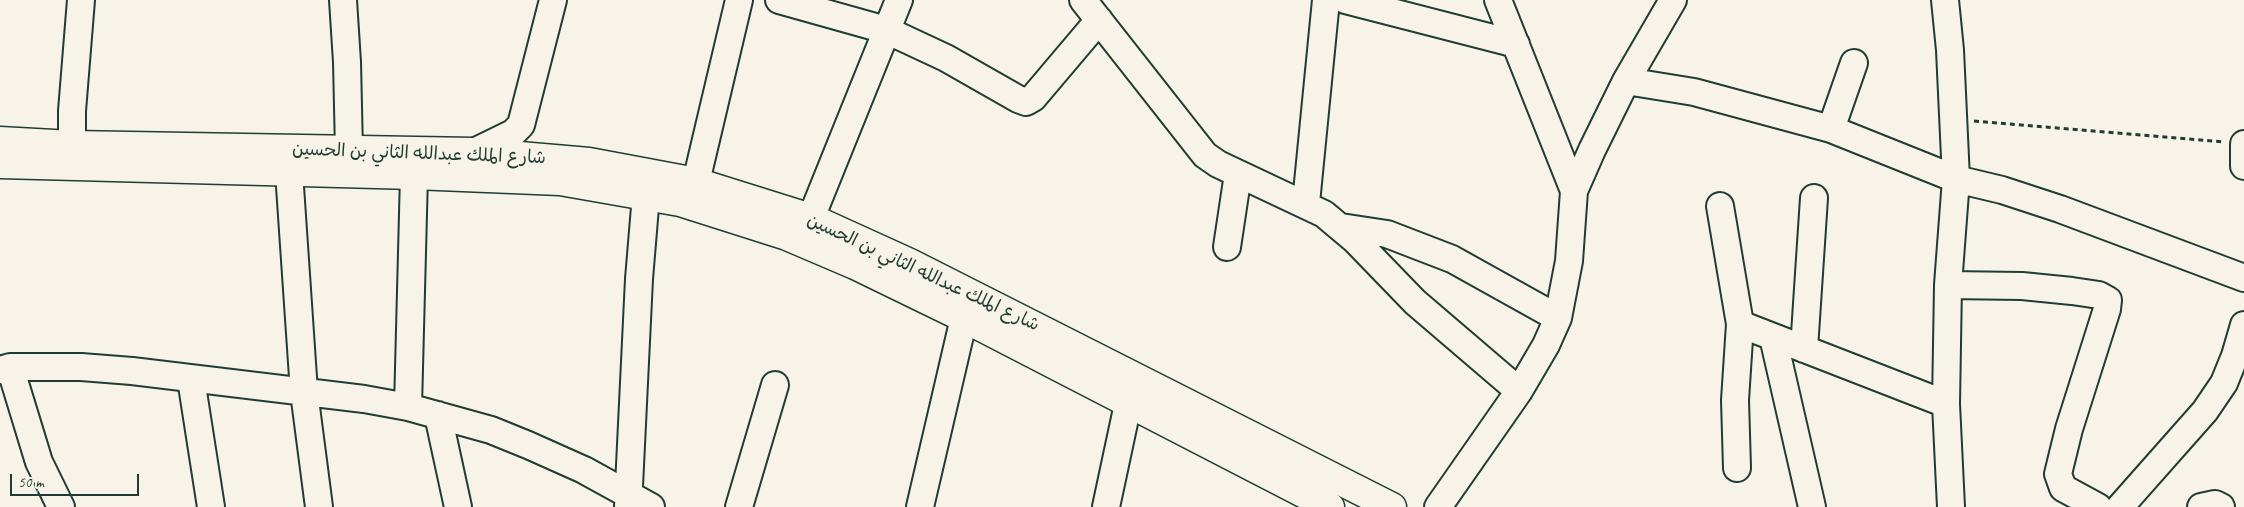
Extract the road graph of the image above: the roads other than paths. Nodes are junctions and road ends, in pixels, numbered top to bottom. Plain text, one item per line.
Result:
1 (81, 0) edge
2 (343, 0) edge
3 (553, 0) edge
4 (739, 0) edge
5 (779, 0) edge
6 (899, 0) edge
7 (1083, 0) edge
8 (1326, 0) edge
9 (1345, 0) edge
10 (1498, 0) edge
11 (1674, 0) edge
12 (1945, 0) edge
13 (1098, 20) junction
14 (886, 30) junction
15 (1516, 44) junction
16 (1854, 63) dead end
17 (1626, 81) junction
18 (1831, 129) junction
19 (0, 141) edge
20 (2244, 144) edge
21 (72, 145) junction
22 (349, 151) junction
23 (474, 152) junction
24 (35, 154) junction
25 (0, 164) edge
26 (2244, 166) edge
27 (289, 172) junction
28 (414, 174) junction
29 (1238, 174) junction
30 (1956, 179) junction
31 (696, 182) junction
32 (1574, 191) junction
33 (646, 195) junction
34 (1814, 198) dead end
35 (1306, 203) junction
36 (1720, 206) dead end
37 (811, 218) junction
38 (1341, 226) junction
39 (1227, 247) dead end
40 (2244, 278) edge
41 (1948, 285) junction
42 (964, 318) junction
43 (1558, 318) junction
44 (1740, 324) junction
45 (2244, 325) edge
46 (1773, 337) junction
47 (1070, 344) junction
48 (1804, 349) junction
49 (1096, 357) junction
50 (1059, 368) junction
51 (5, 369) edge
52 (191, 379) junction
53 (1084, 381) junction
54 (775, 385) dead end
55 (1519, 391) junction
56 (304, 392) junction
57 (1128, 404) junction
58 (1946, 404) junction
59 (408, 408) junction
60 (438, 415) junction
61 (1736, 468) dead end
62 (636, 503) edge
63 (61, 507) edge
64 (211, 507) edge
65 (319, 507) edge
66 (458, 507) edge
67 (739, 507) edge
68 (920, 507) edge
69 (1106, 507) edge
70 (1330, 507) edge
71 (1392, 507) edge
72 (1438, 507) edge
73 (1812, 507) edge
74 (1951, 507) edge
75 (2098, 507) edge
76 (2120, 507) edge
77 (2201, 507) edge
78 (2221, 507) edge

1 - 21 street
2 - 22 street
3 - 23 street
4 - 31 street
5 - 14 street
6 - 14 street
7 - 13 street
8 - 35 street
9 - 15 street
10 - 15 street
11 - 17 street
12 - 30 street
13 - 14 street
13 - 29 street
14 - 37 street
15 - 32 street
16 - 18 street
17 - 18 street
17 - 32 street
18 - 30 street
19 - 24 main road, شارع الملك عبدالله الثاني بن الحسين
20 - 26 street
21 - 22 main road, شارع الملك عبدالله الثاني بن الحسين
21 - 24 main road, شارع الملك عبدالله الثاني بن الحسين
22 - 23 main road, شارع الملك عبدالله الثاني بن الحسين
23 - 31 main road, شارع الملك عبدالله الثاني بن الحسين
24 - 25 main road, شارع الملك عبدالله الثاني بن الحسين
24 - 27 main road, شارع الملك عبدالله الثاني بن الحسين
27 - 28 main road, شارع الملك عبدالله الثاني بن الحسين
27 - 56 street
28 - 33 main road, شارع الملك عبدالله الثاني بن الحسين
28 - 59 street
29 - 35 street
29 - 39 street
30 - 40 street
30 - 41 street
31 - 37 main road, شارع الملك عبدالله الثاني بن الحسين
32 - 43 street
33 - 42 main road, شارع الملك عبدالله الثاني بن الحسين
33 - 62 street
34 - 48 street
35 - 38 street
36 - 44 street
37 - 47 main road, شارع الملك عبدالله الثاني بن الحسين
38 - 43 street
38 - 55 street
41 - 58 street
41 - 75 street
42 - 50 main road, شارع الملك عبدالله الثاني بن الحسين
42 - 68 street
43 - 55 street
44 - 46 street
44 - 61 street
45 - 76 street
46 - 48 street
46 - 73 street
47 - 49 main road, شارع الملك عبدالله الثاني بن الحسين
47 - 50 main road
48 - 58 street
49 - 53 main road
49 - 71 main road, شارع الملك عبدالله الثاني بن الحسين
50 - 53 main road, شارع الملك عبدالله الثاني بن الحسين
51 - 52 street
51 - 63 street
52 - 56 street
52 - 64 street
53 - 57 main road, شارع الملك عبدالله الثاني بن الحسين
54 - 67 street
55 - 72 street
56 - 59 street
56 - 65 street
57 - 69 street
57 - 70 main road, شارع الملك عبدالله الثاني بن الحسين
58 - 74 street
59 - 60 street
60 - 62 street
60 - 66 street
77 - 78 street

